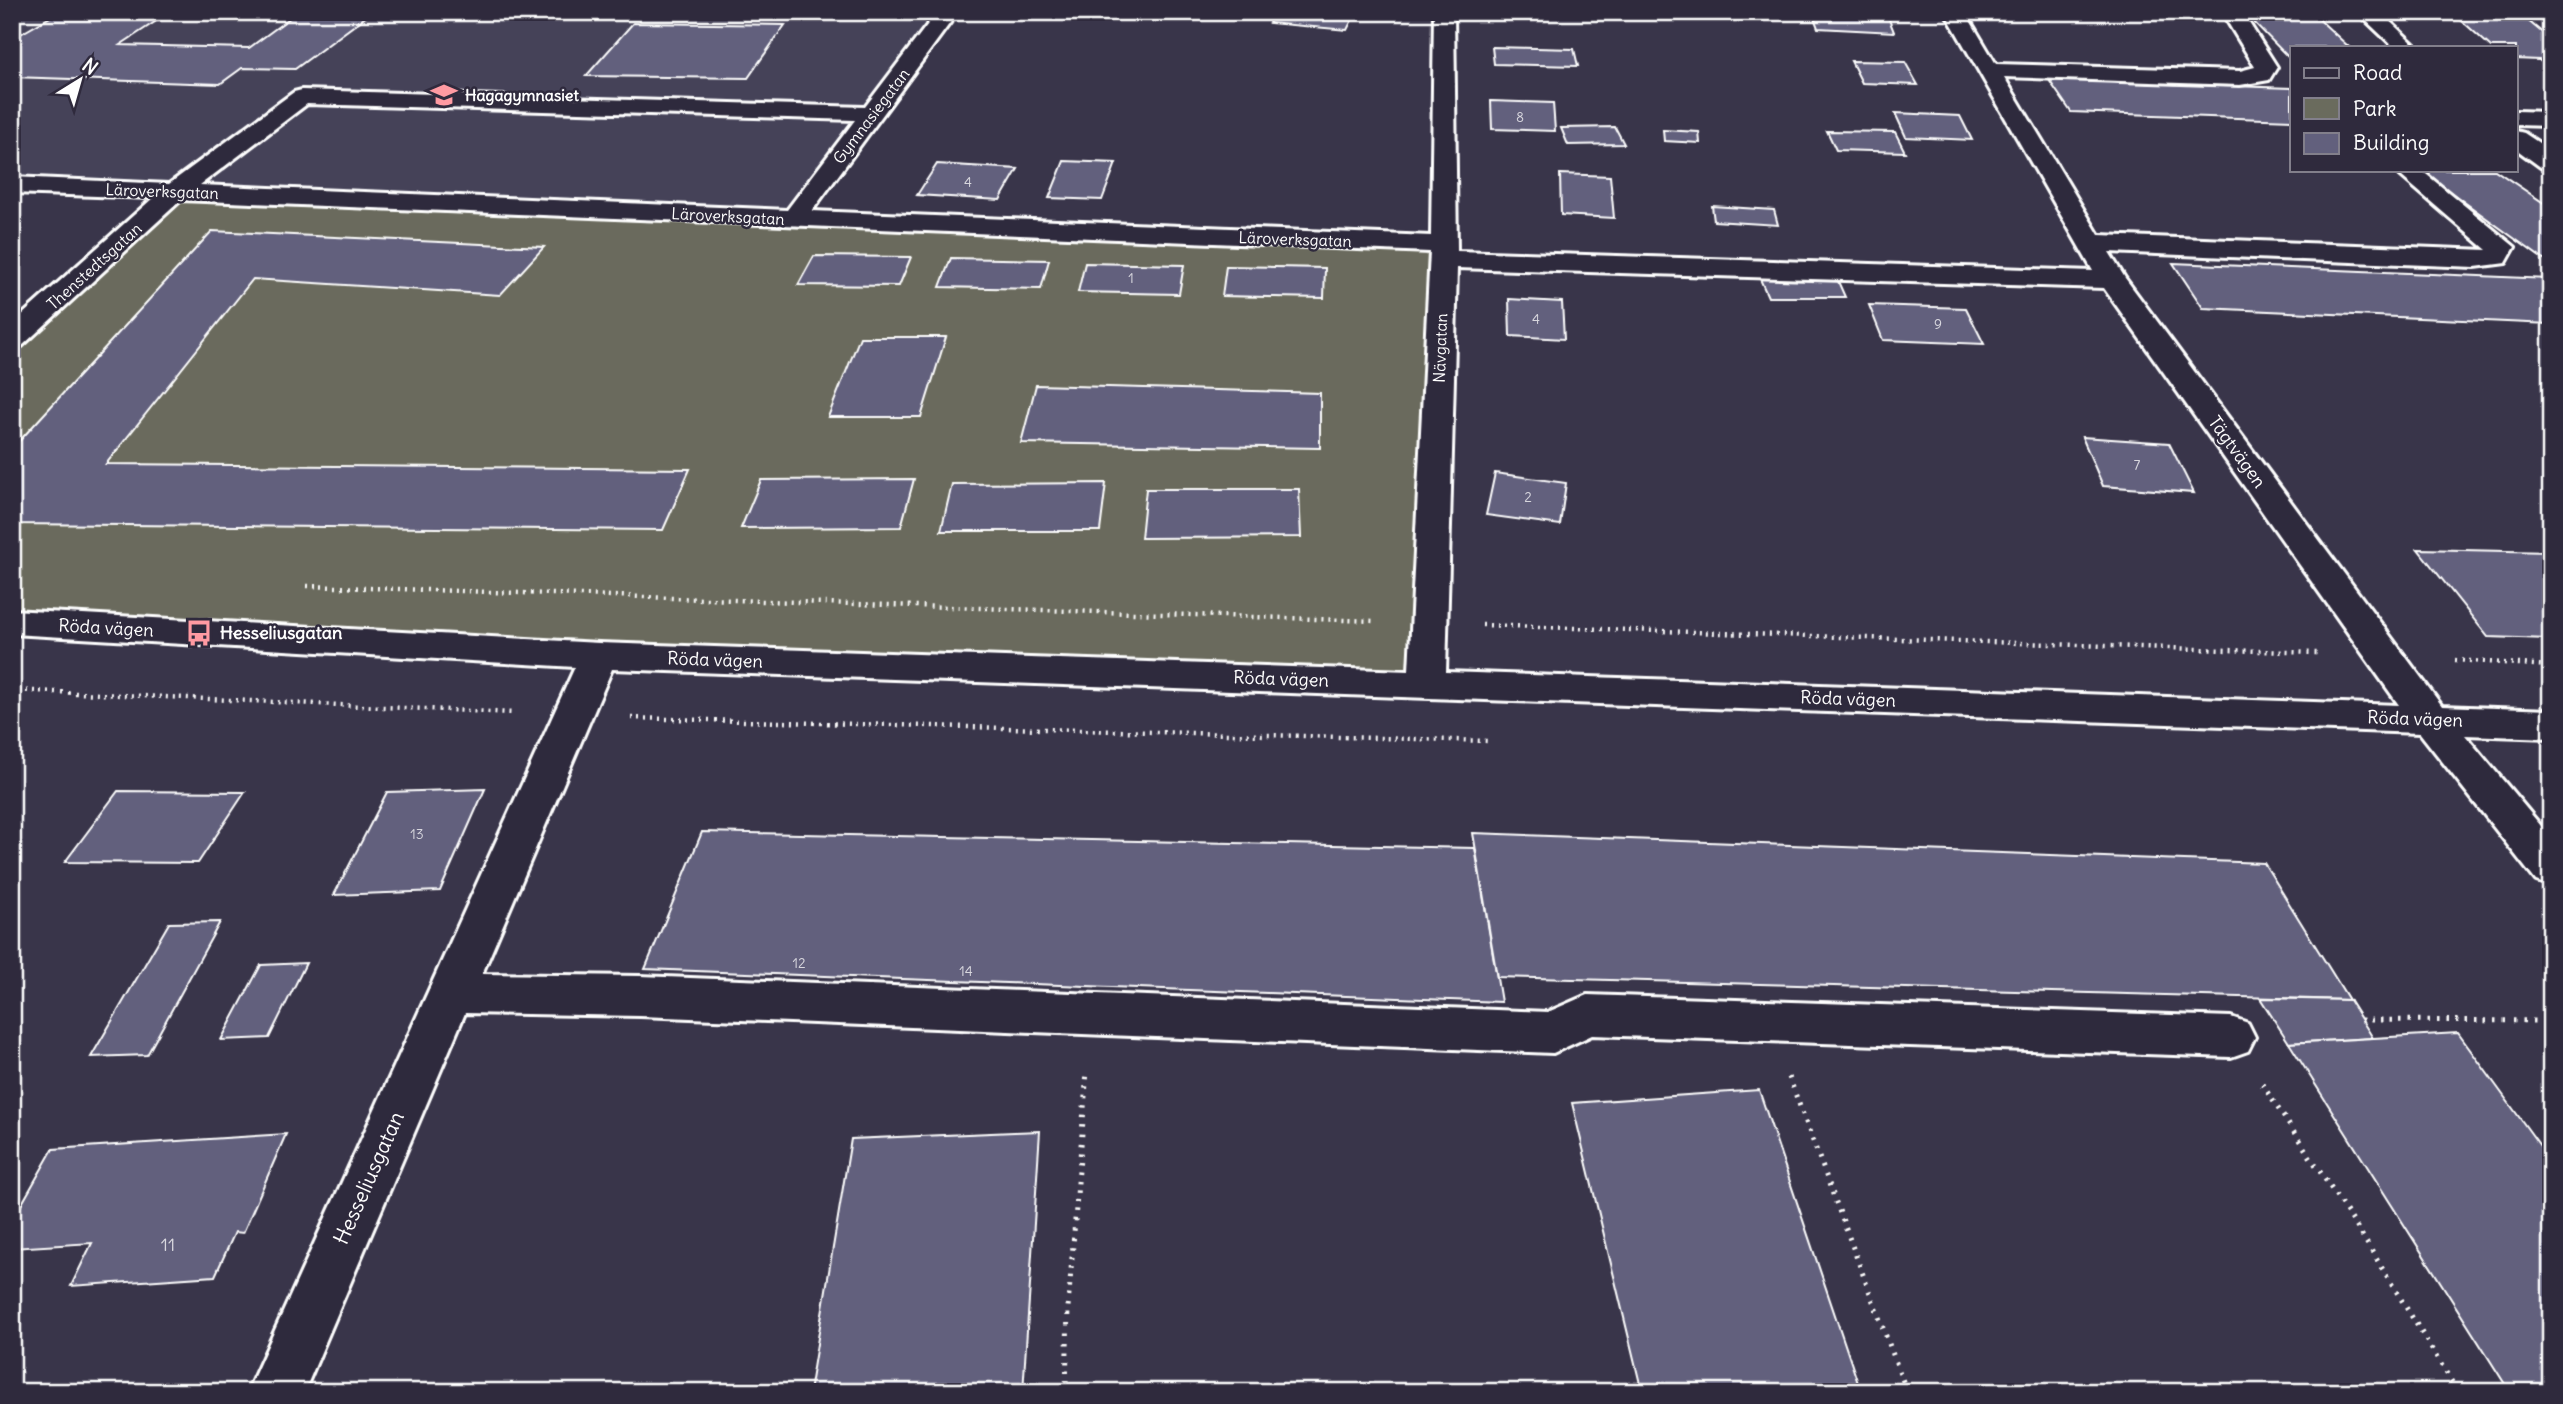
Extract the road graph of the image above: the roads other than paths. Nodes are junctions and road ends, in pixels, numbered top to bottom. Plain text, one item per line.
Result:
1 (948, 12) edge
2 (1444, 12) edge
3 (1955, 12) edge
4 (2367, 12) edge
5 (2234, 16) dead end
6 (2405, 46) edge
7 (1990, 70) junction
8 (872, 114) junction
9 (2518, 118) edge
10 (2551, 119) edge
11 (2518, 139) edge
12 (2551, 163) edge
13 (2408, 172) edge
14 (12, 185) edge
15 (176, 191) junction
16 (793, 219) junction
17 (2089, 243) junction
18 (1444, 252) junction
19 (2112, 280) junction
20 (12, 340) edge
21 (12, 622) edge
22 (599, 656) junction
23 (1427, 685) junction
24 (2431, 720) junction
25 (2551, 724) edge
26 (2551, 869) edge
27 (450, 993) junction
28 (2231, 1037) road end
29 (275, 1392) edge

1 - 8 street, Gymnasiegatan
2 - 18 street, Nävgatan
3 - 7 street, Tägtvägen
4 - 6 street
5 - 7 street
7 - 17 street, Tägtvägen
8 - 15 street, Thenstedtsgatan
8 - 16 street, Gymnasiegatan
9 - 10 street
11 - 12 street
13 - 17 street
14 - 15 street, Läroverksgatan
15 - 16 street, Läroverksgatan
15 - 20 street, Thenstedtsgatan
16 - 18 street, Läroverksgatan
17 - 19 street, Tägtvägen
18 - 19 street, Läroverksgatan
18 - 23 street, Nävgatan
19 - 24 street, Tägtvägen
21 - 22 street, Röda vägen
22 - 23 street, Röda vägen
22 - 27 street, Hesseliusgatan
23 - 24 street, Röda vägen
24 - 25 street, Röda vägen
24 - 26 street, Tägtvägen
27 - 28 street
27 - 29 street, Hesseliusgatan

